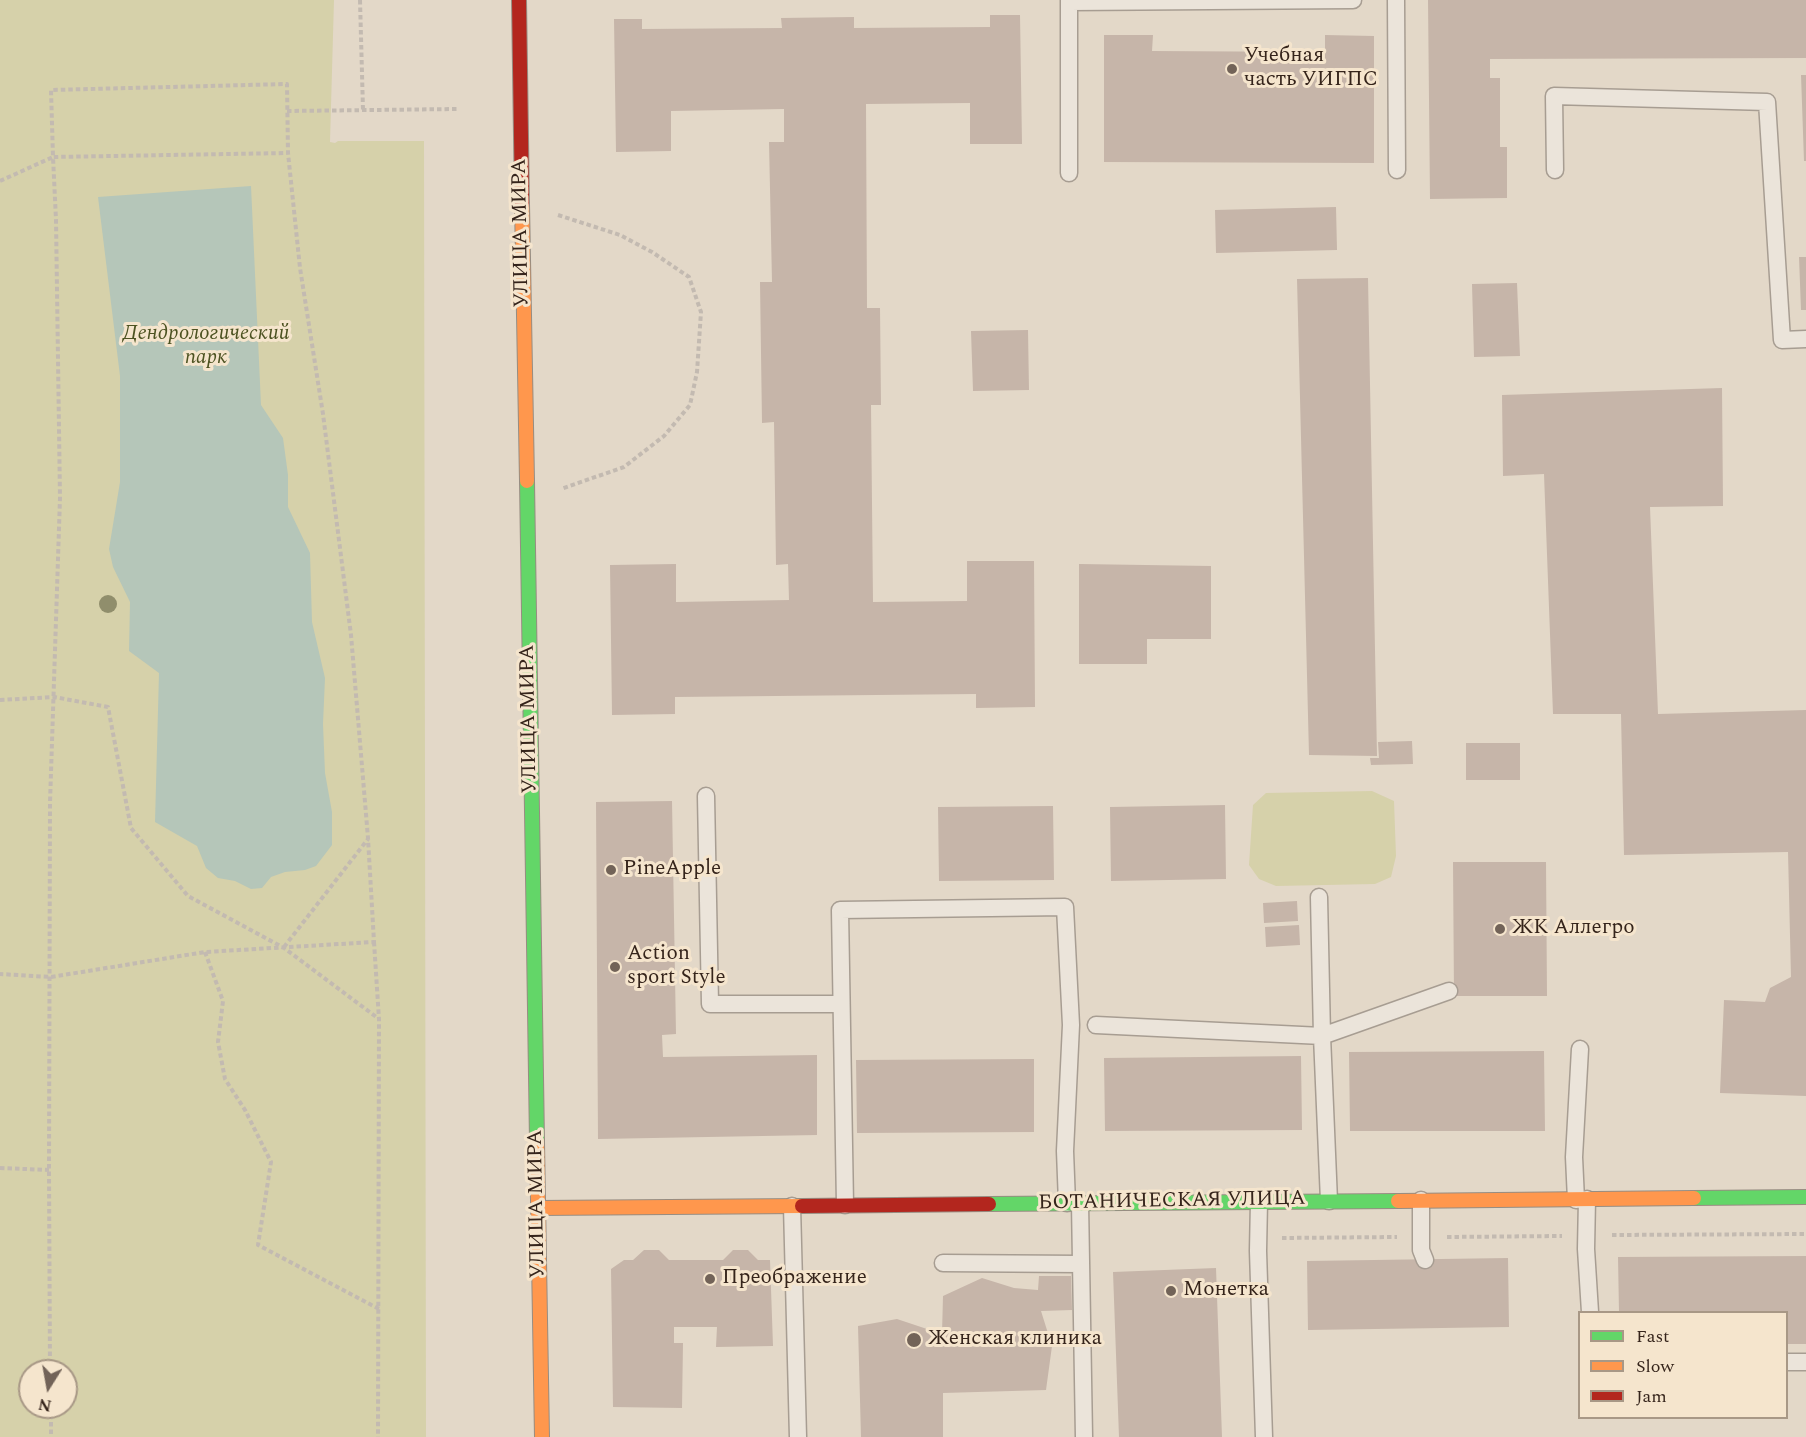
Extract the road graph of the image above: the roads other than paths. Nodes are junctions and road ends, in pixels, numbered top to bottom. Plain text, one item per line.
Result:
1 (519, 0) edge
2 (1353, 0) edge
3 (1396, 0) edge
4 (1069, 1) edge
5 (1397, 170) dead end
6 (1555, 170) dead end
7 (1069, 172) dead end
8 (1806, 339) edge
9 (706, 796) dead end
10 (1319, 897) dead end
11 (1449, 991) dead end
12 (841, 1004) junction
13 (1096, 1025) dead end
14 (1322, 1036) junction
15 (1580, 1049) dead end
16 (1806, 1197) edge
17 (1421, 1200) junction
18 (1582, 1200) junction
19 (1259, 1201) junction
20 (1329, 1201) junction
21 (1074, 1203) junction
22 (846, 1205) junction
23 (792, 1206) junction
24 (538, 1208) junction
25 (1425, 1260) dead end
26 (943, 1263) dead end
27 (1080, 1264) junction
28 (1590, 1311) edge
29 (1788, 1362) edge
30 (1806, 1362) edge
31 (542, 1437) edge
32 (798, 1437) edge
33 (1084, 1437) edge
34 (1264, 1437) edge

1 - 24 street, УЛИЦА МИРА
2 - 4 lane
3 - 5 lane
4 - 7 lane
6 - 8 lane
9 - 12 lane
10 - 14 lane
11 - 14 lane
12 - 21 lane
12 - 22 lane
13 - 14 lane
14 - 20 lane
15 - 18 lane
16 - 18 street, БОТАНИЧЕСКАЯ УЛИЦА
17 - 18 street, БОТАНИЧЕСКАЯ УЛИЦА
17 - 20 street, БОТАНИЧЕСКАЯ УЛИЦА
17 - 25 lane
18 - 28 lane
19 - 20 street, БОТАНИЧЕСКАЯ УЛИЦА
19 - 21 street, БОТАНИЧЕСКАЯ УЛИЦА
19 - 34 lane
21 - 22 street, БОТАНИЧЕСКАЯ УЛИЦА
21 - 27 lane
22 - 23 street, БОТАНИЧЕСКАЯ УЛИЦА
23 - 24 street, БОТАНИЧЕСКАЯ УЛИЦА
23 - 32 lane
24 - 31 street, УЛИЦА МИРА
26 - 27 lane
27 - 33 lane
29 - 30 lane

